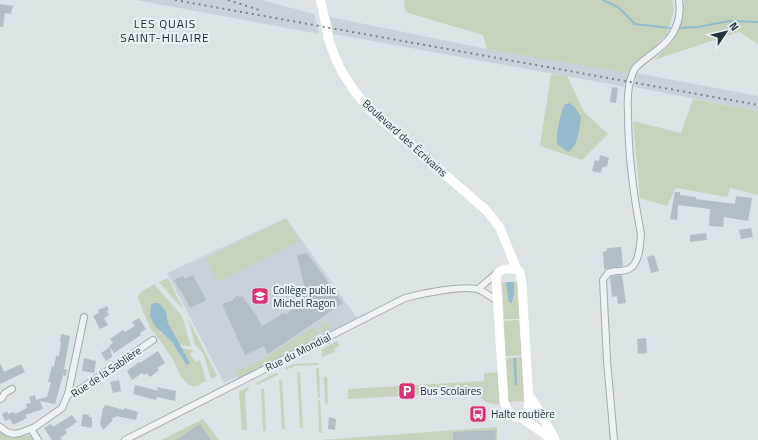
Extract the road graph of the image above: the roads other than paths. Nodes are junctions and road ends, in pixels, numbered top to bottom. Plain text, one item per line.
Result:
1 (320, 0) edge
2 (679, 0) edge
3 (504, 240) junction
4 (517, 270) junction
5 (500, 271) junction
6 (478, 289) junction
7 (498, 301) junction
8 (84, 317) dead end
9 (153, 340) dead end
10 (12, 389) dead end
11 (68, 394) junction
12 (528, 396) junction
13 (0, 399) edge
14 (522, 418) junction
15 (0, 427) edge
16 (31, 429) junction
17 (38, 440) edge
18 (125, 440) edge
19 (553, 440) edge
20 (556, 440) edge
21 (614, 440) edge

1 - 3 main road, Boulevard des Écrivains
2 - 21 street
3 - 4 main road, Boulevard des Écrivains
3 - 5 main road
4 - 5 main road
4 - 12 main road, Boulevard des Écrivains
5 - 6 street
5 - 7 main road
6 - 7 street
6 - 18 street, Rue du Mondial
7 - 14 main road
8 - 11 street
9 - 11 street, Rue de la Sablière
10 - 13 street
11 - 16 street, Rue de la Sablière
12 - 14 main road, Boulevard des Écrivains
12 - 20 main road
14 - 19 main road
15 - 16 street, Rue de la Sablière
16 - 17 street

